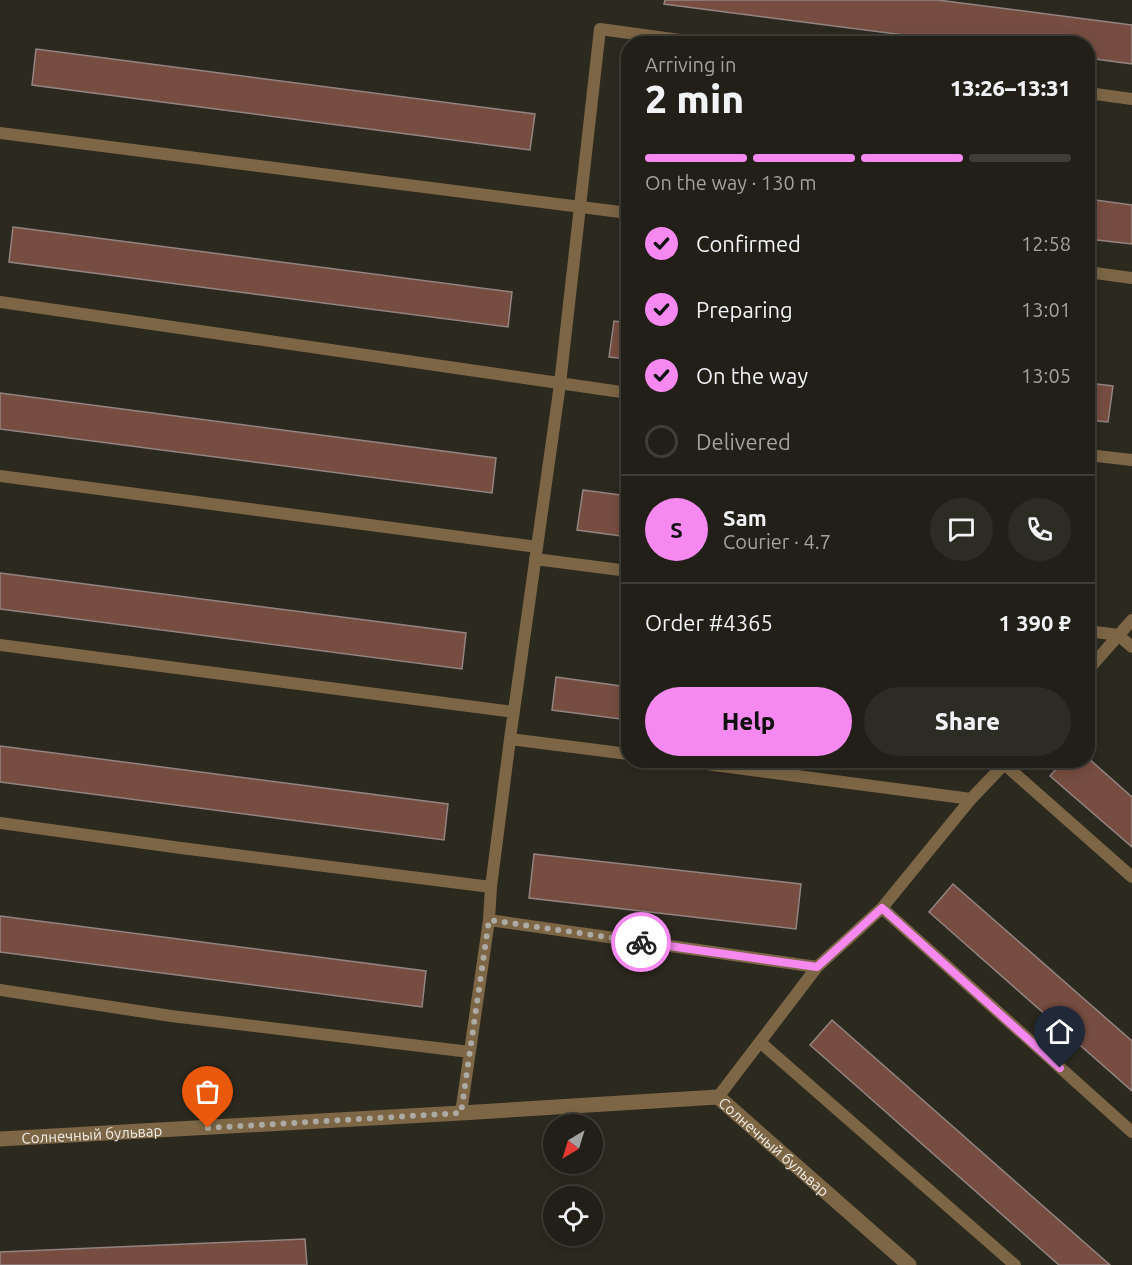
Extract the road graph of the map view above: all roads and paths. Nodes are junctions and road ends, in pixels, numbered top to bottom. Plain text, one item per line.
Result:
1 (651, 36) edge
2 (1095, 94) edge
3 (1132, 99) edge
4 (0, 133) edge
5 (580, 207) junction
6 (621, 212) edge
7 (1095, 273) edge
8 (1132, 278) edge
9 (0, 302) edge
10 (560, 384) junction
11 (621, 392) edge
12 (1095, 455) edge
13 (1132, 460) edge
14 (0, 476) edge
15 (536, 553) junction
16 (621, 570) edge
17 (1132, 620) edge
18 (1095, 632) edge
19 (1118, 635) junction
20 (0, 645) edge
21 (1132, 647) edge
22 (1095, 662) edge
23 (514, 712) junction
24 (510, 739) junction
25 (621, 753) edge
26 (737, 768) edge
27 (1000, 768) edge
28 (1013, 768) edge
29 (971, 799) junction
30 (0, 823) edge
31 (1132, 877) edge
32 (491, 887) junction
33 (882, 908) junction
34 (489, 920) junction
35 (817, 967) junction
36 (0, 990) edge
37 (760, 1042) junction
38 (470, 1052) junction
39 (718, 1097) junction
40 (461, 1113) junction
41 (1132, 1132) edge
42 (0, 1139) edge
43 (909, 1265) edge
44 (1015, 1265) edge

1 - 5 lane
2 - 3 lane
4 - 5 lane
5 - 6 lane
5 - 10 lane
7 - 8 lane
9 - 10 lane
10 - 11 lane
10 - 15 lane
12 - 13 lane
14 - 15 lane
15 - 16 lane
15 - 23 lane
17 - 19 lane
18 - 19 lane
19 - 21 lane
19 - 22 lane
20 - 23 lane
23 - 24 lane
24 - 25 lane
24 - 32 lane
26 - 29 lane
27 - 29 lane
28 - 31 lane
29 - 33 lane
30 - 32 lane
32 - 34 lane
33 - 35 lane
33 - 41 lane
34 - 35 lane
34 - 38 lane
35 - 37 lane
36 - 38 lane
37 - 39 lane
37 - 44 lane
38 - 40 lane
39 - 40 street, Солнечный бульвар
39 - 43 street, Солнечный бульвар
40 - 42 street, Солнечный бульвар

